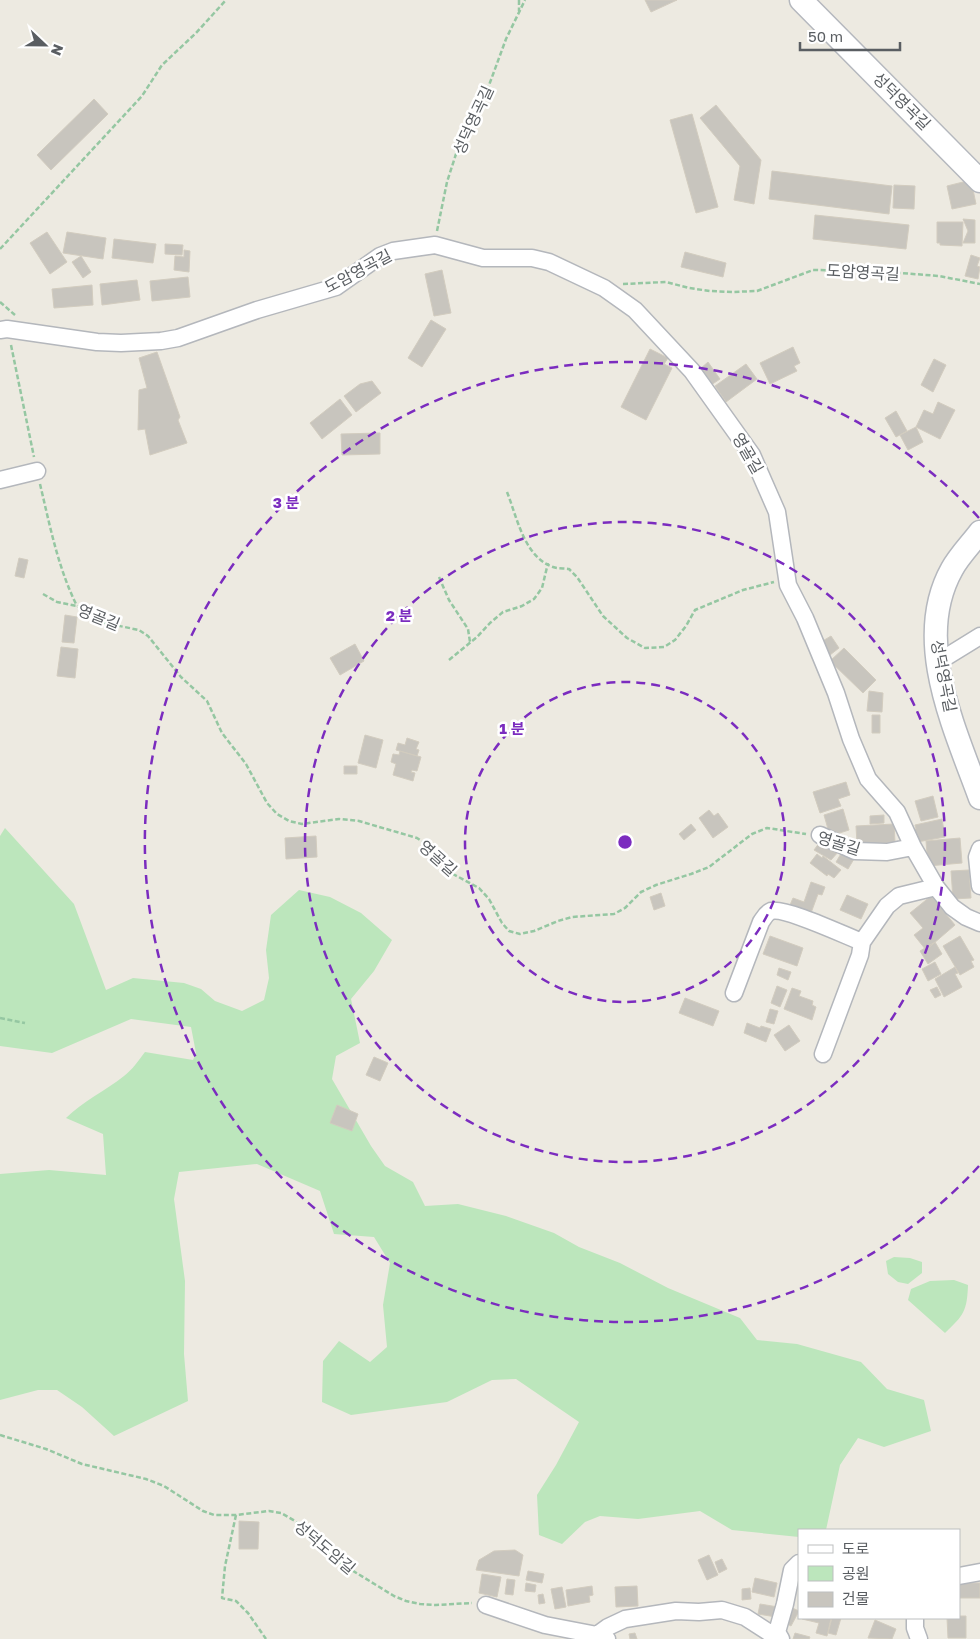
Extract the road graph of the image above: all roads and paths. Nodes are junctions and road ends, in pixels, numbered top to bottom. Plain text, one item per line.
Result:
1 (226, 0) edge
2 (519, 0) edge
3 (525, 0) edge
4 (801, 0) edge
5 (519, 12) junction
6 (980, 181) edge
7 (435, 245) junction
8 (0, 249) edge
9 (980, 284) edge
10 (604, 288) junction
11 (0, 330) edge
12 (37, 471) dead end
13 (0, 480) edge
14 (507, 492) dead end
15 (980, 532) edge
16 (548, 563) junction
17 (439, 578) dead end
18 (788, 585) junction
19 (43, 594) dead end
20 (980, 636) edge
21 (470, 642) junction
22 (449, 660) dead end
23 (938, 662) junction
24 (980, 798) edge
25 (820, 835) joint
26 (913, 847) junction
27 (980, 849) edge
28 (980, 886) edge
29 (936, 887) junction
30 (980, 909) edge
31 (980, 923) edge
32 (862, 942) junction
33 (734, 994) dead end
34 (0, 1018) edge
35 (25, 1023) dead end
36 (823, 1054) dead end
37 (0, 1435) edge
38 (236, 1516) junction
39 (798, 1564) edge
40 (980, 1572) edge
41 (960, 1576) edge
42 (486, 1605) joint
43 (915, 1619) edge
44 (602, 1637) edge
45 (266, 1639) edge
46 (780, 1639) edge
47 (919, 1639) edge

1 - 8 path
2 - 5 path
3 - 5 path, 성덕영곡길
4 - 6 main road, 성덕영곡길
5 - 7 path, 성덕영곡길
7 - 10 street, 도암영곡길
7 - 11 street, 도암영곡길
9 - 10 path, 도암영곡길
10 - 18 street, 영골길
12 - 13 street
14 - 16 path
15 - 23 main road, 성덕영곡길
16 - 18 path
16 - 21 path
17 - 21 path
18 - 26 street, 영골길
19 - 25 path, 영골길
20 - 23 street
21 - 22 path
23 - 24 main road, 성덕영곡길
25 - 26 street, 영골길
26 - 29 street, 영골길
27 - 28 street
29 - 31 street, 영골길
29 - 32 street
30 - 31 street
32 - 33 street
32 - 36 street
34 - 35 path
37 - 38 path, 성덕도암길
38 - 42 path, 성덕도암길
38 - 45 path
39 - 46 street
40 - 41 street
42 - 44 street
43 - 47 street
44 - 46 street

